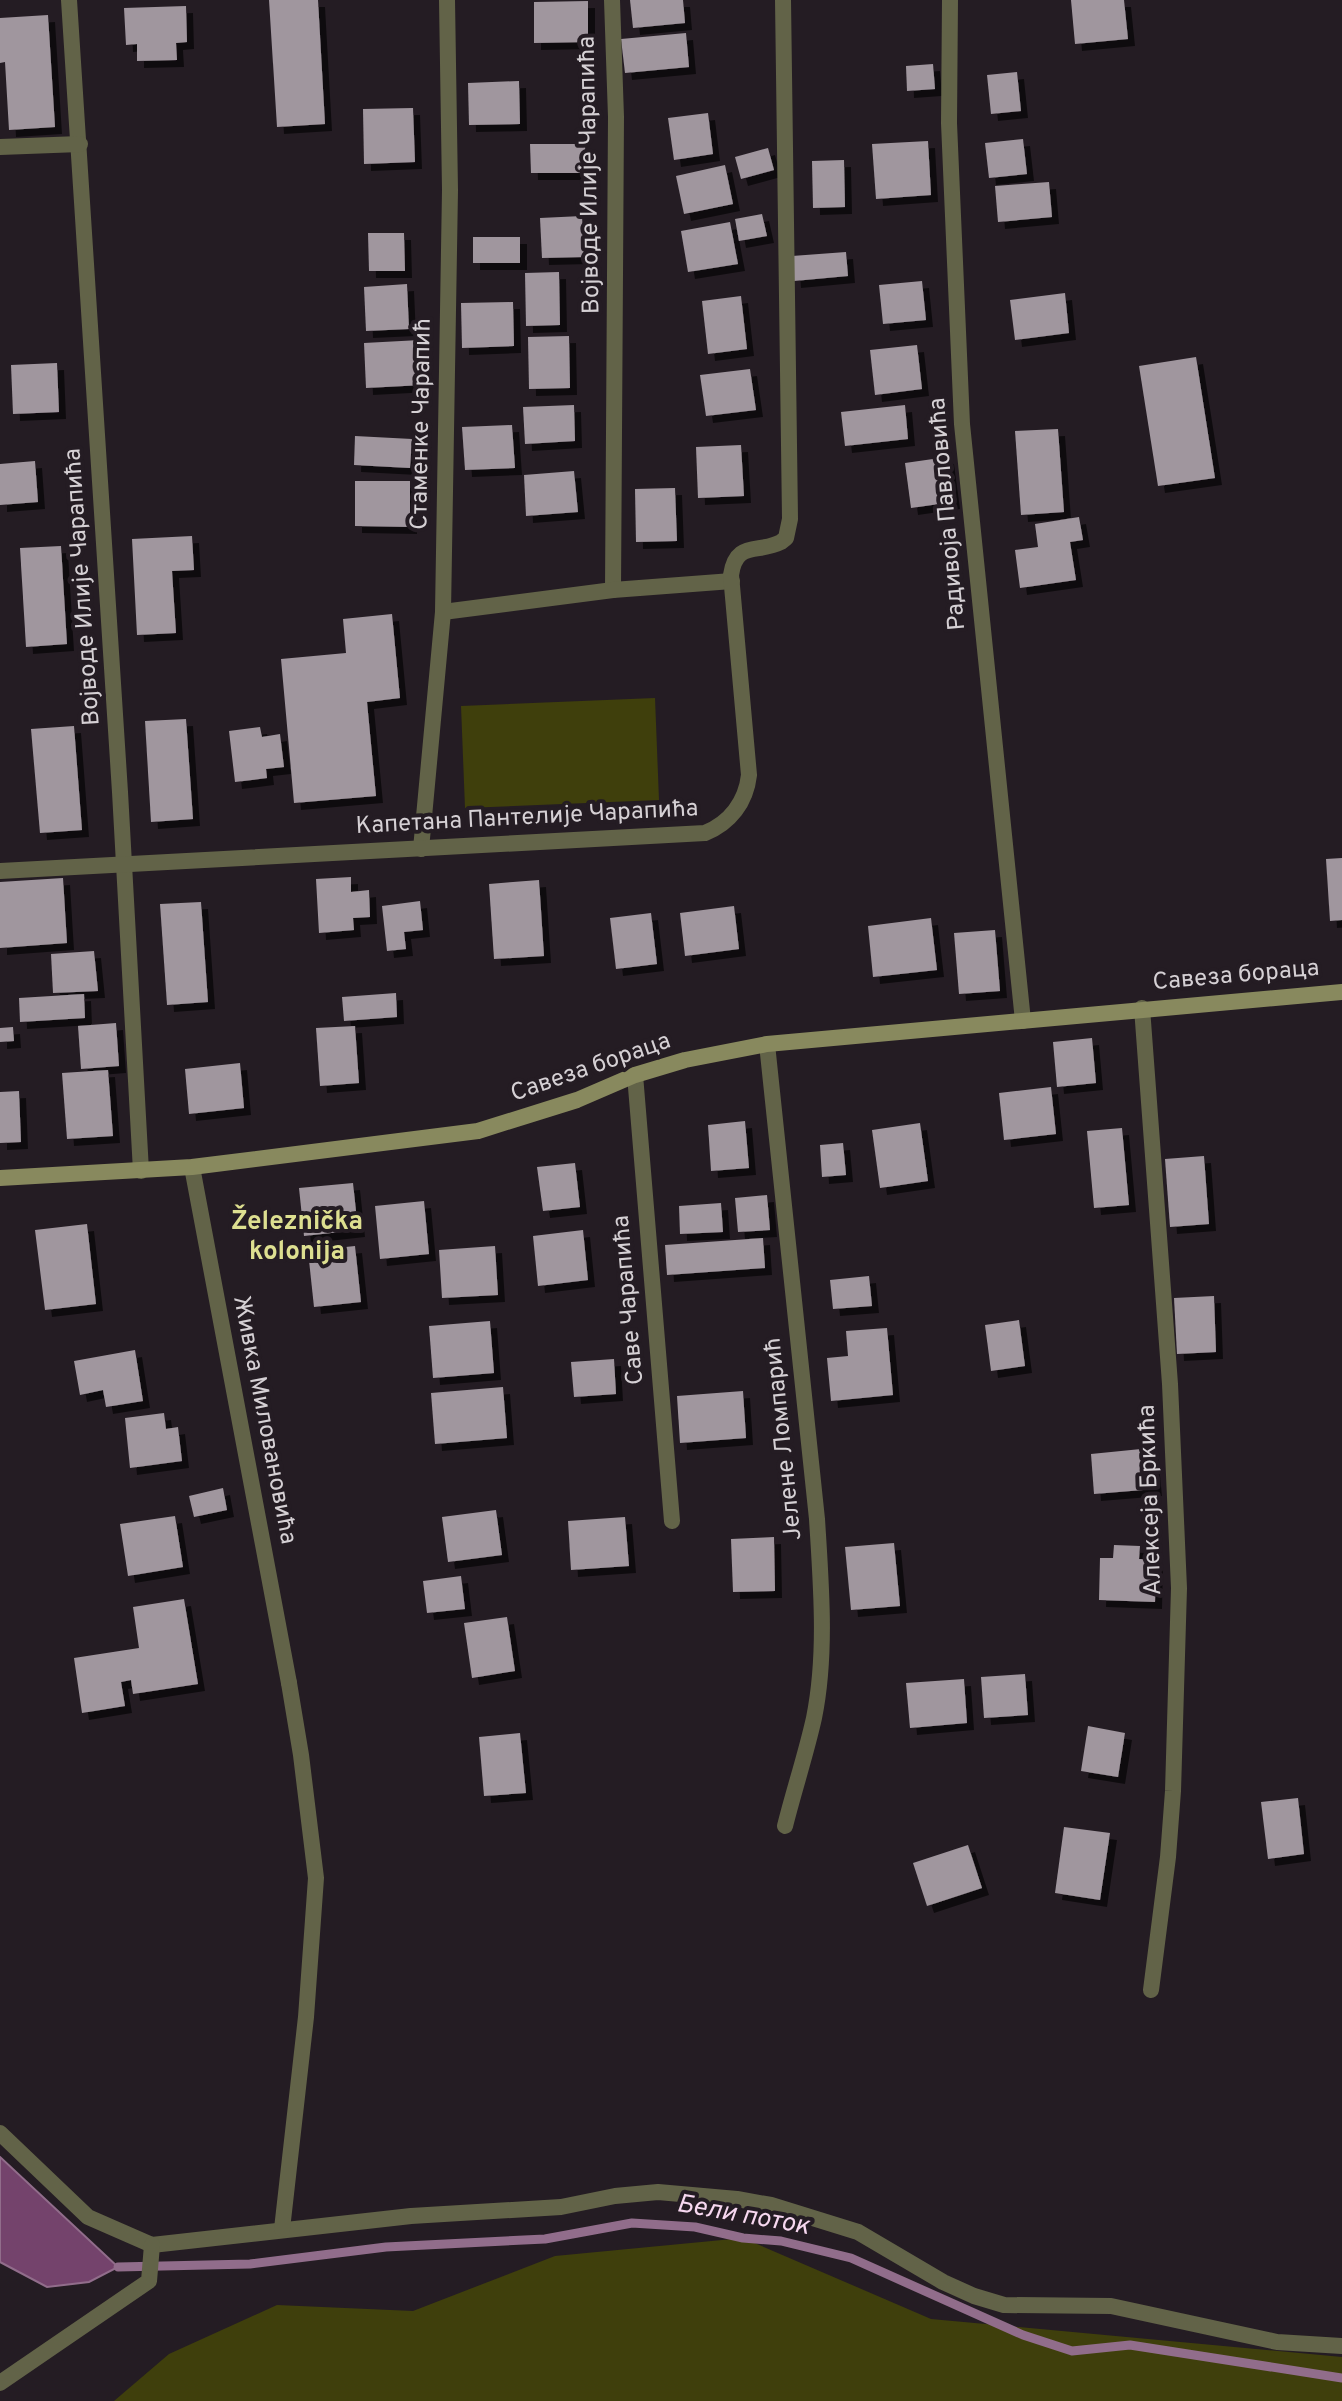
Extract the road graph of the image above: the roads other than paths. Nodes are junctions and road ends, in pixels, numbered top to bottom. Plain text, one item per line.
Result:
1 (69, 0) edge
2 (447, 0) edge
3 (612, 0) edge
4 (783, 0) edge
5 (950, 0) edge
6 (80, 144) junction
7 (0, 147) edge
8 (732, 581) junction
9 (613, 590) junction
10 (443, 612) junction
11 (421, 849) junction
12 (124, 863) junction
13 (0, 871) edge
14 (1342, 992) edge
15 (1142, 1008) junction
16 (1023, 1021) junction
17 (767, 1044) junction
18 (635, 1075) junction
19 (192, 1167) junction
20 (141, 1171) junction
21 (0, 1178) edge
22 (672, 1521) dead end
23 (785, 1826) dead end
24 (1151, 1990) dead end
25 (0, 2133) edge
26 (282, 2229) junction
27 (152, 2249) junction
28 (1342, 2346) edge
29 (0, 2383) edge

1 - 6 street, Војводе Илије Чарапића
2 - 10 street, Стаменке Чарапић
3 - 9 street, Војводе Илије Чарапића
4 - 8 street
5 - 16 street, Радивоја Павловића
6 - 7 street
6 - 12 street, Војводе Илије Чарапића
8 - 9 street
8 - 11 street, Капетана Пантелије Чарапића
9 - 10 street
10 - 11 street, Стаменке Чарапић
11 - 12 street, Капетана Пантелије Чарапића
12 - 13 street, Капетана Пантелије Чарапића
12 - 20 street, Војводе Илије Чарапића
14 - 15 street, Савеза бораца
15 - 16 street, Савеза бораца
15 - 24 street, Алексеја Бркића
16 - 17 street, Савеза бораца
17 - 18 street, Савеза бораца
17 - 23 street, Јелене Ломпарић
18 - 19 street, Савеза бораца
18 - 22 street, Саве Чарапића
19 - 20 street, Савеза бораца
19 - 26 street, Живка Миловановића
20 - 21 street, Савеза бораца
25 - 27 street
26 - 27 street
26 - 28 street
27 - 29 street

